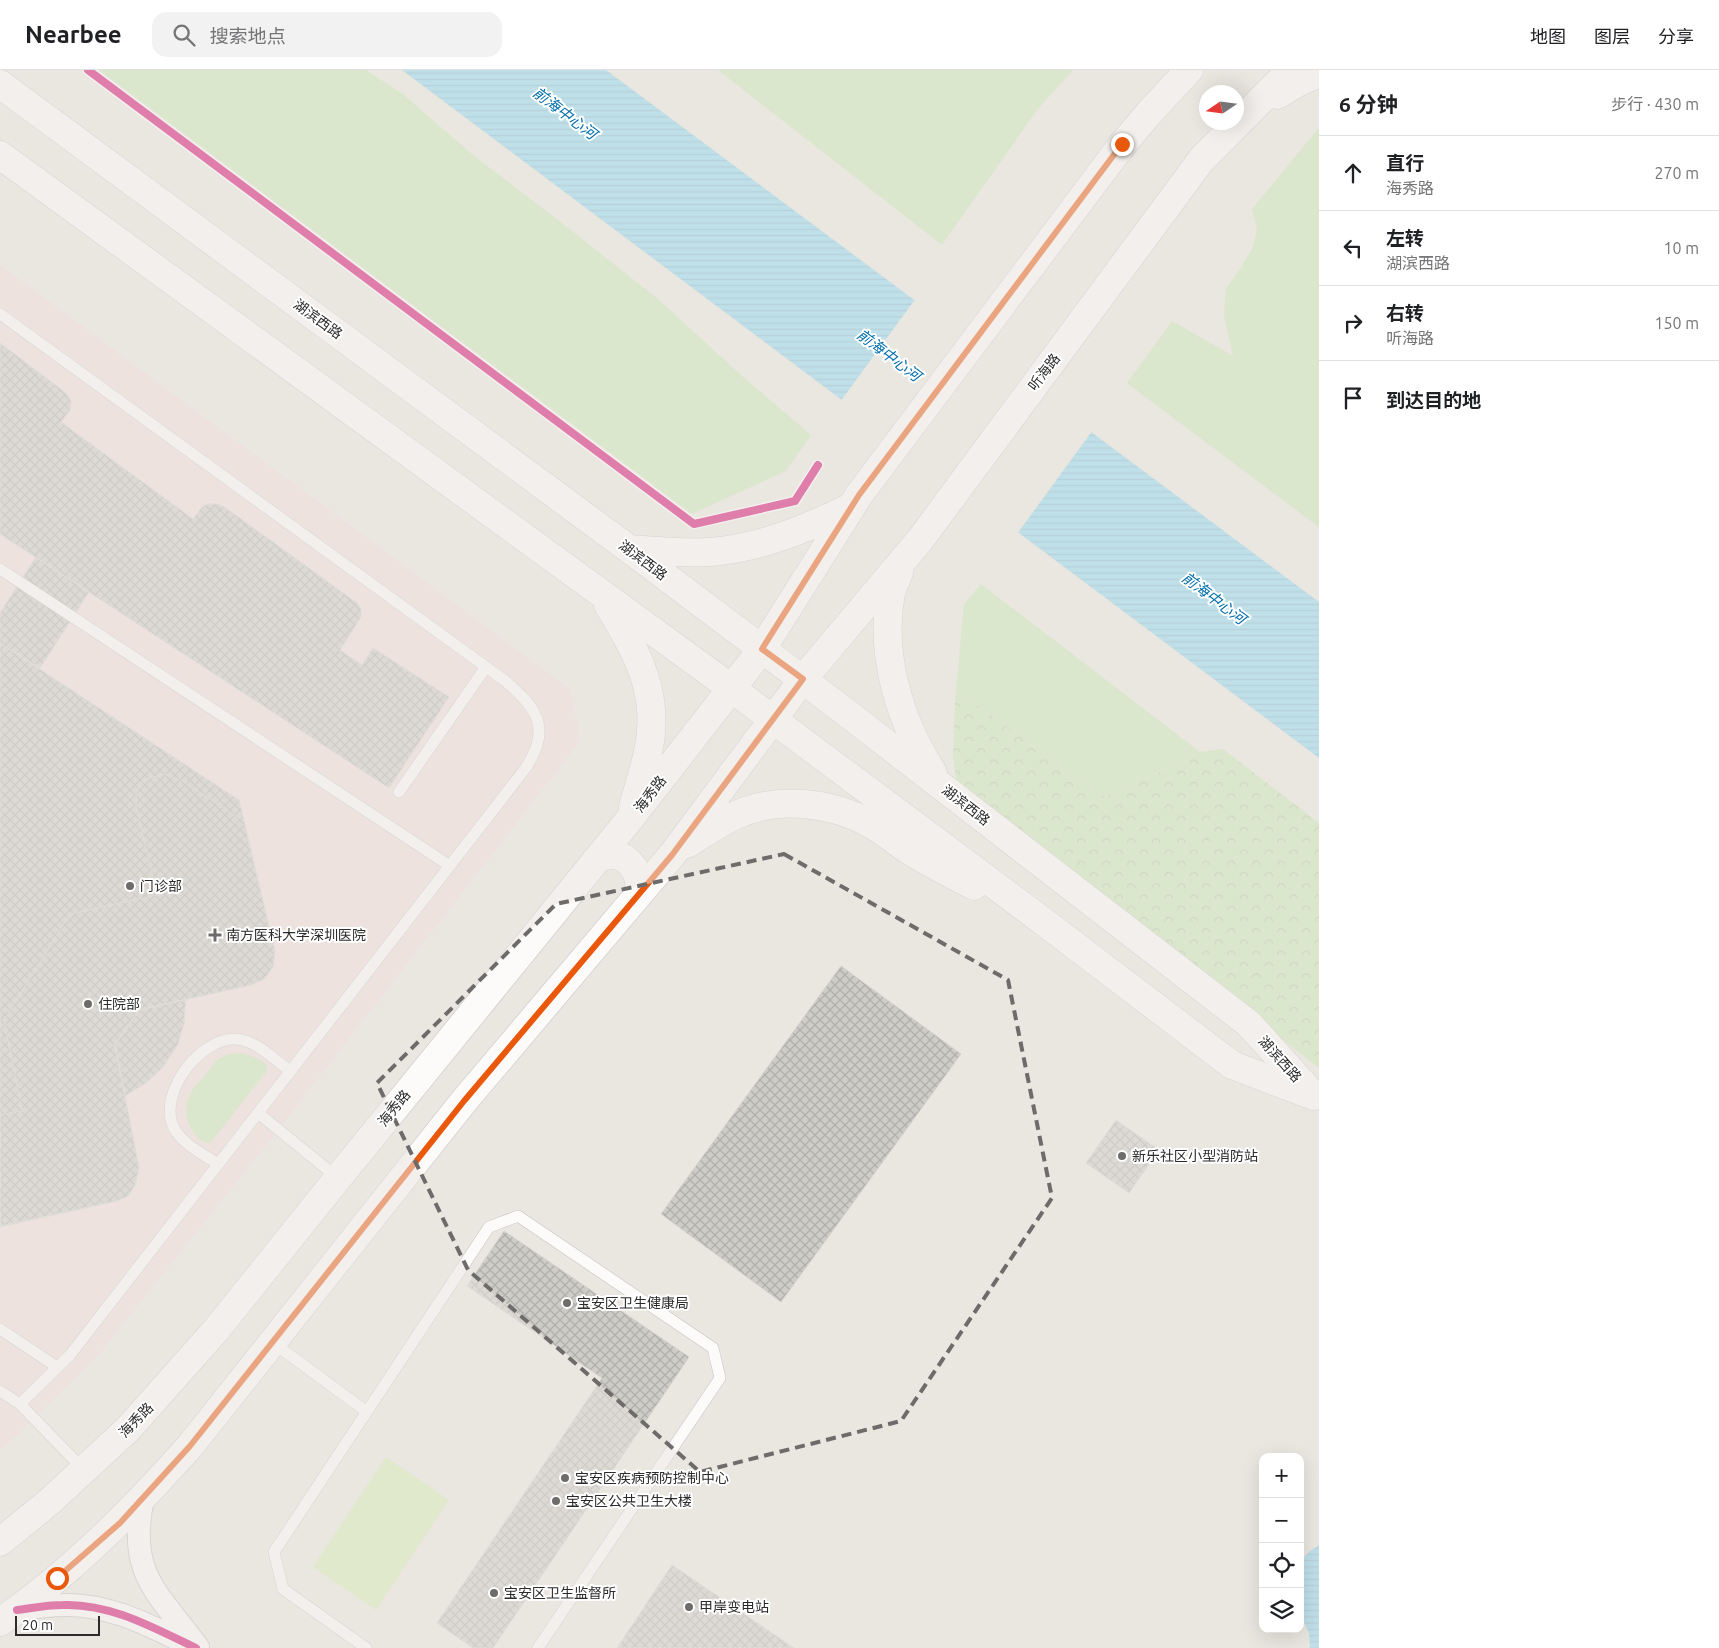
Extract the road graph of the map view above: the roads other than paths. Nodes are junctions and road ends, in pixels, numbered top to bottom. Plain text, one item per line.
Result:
1 (1189, 70) edge
2 (1290, 70) edge
3 (1319, 73) edge
4 (0, 84) edge
5 (1254, 108) junction
6 (0, 155) edge
7 (0, 314) edge
8 (855, 501) junction
9 (629, 549) junction
10 (904, 561) junction
11 (0, 569) edge
12 (600, 593) junction
13 (762, 649) junction
14 (486, 667) junction
15 (803, 679) junction
16 (731, 688) junction
17 (773, 720) junction
18 (940, 785) junction
19 (399, 792) dead end
20 (629, 820) junction
21 (672, 855) junction
22 (596, 860) junction
23 (450, 866) junction
24 (635, 899) junction
25 (1048, 924) junction
26 (290, 1071) junction
27 (258, 1113) junction
28 (218, 1164) junction
29 (338, 1178) junction
30 (0, 1329) edge
31 (272, 1342) junction
32 (57, 1367) junction
33 (0, 1391) edge
34 (20, 1404) junction
35 (367, 1412) junction
36 (84, 1470) junction
37 (143, 1498) junction
38 (0, 1542) edge
39 (8, 1616) edge
40 (198, 1648) edge
41 (366, 1648) edge
42 (538, 1648) edge

1 - 8 main road, bridge
2 - 5 main road, 听海路
3 - 5 main road
4 - 9 main road, 湖滨西路
5 - 10 main road, 听海路
6 - 12 main road, 湖滨西路
7 - 14 lane
8 - 9 main road
8 - 13 main road
9 - 13 main road, 湖滨西路
10 - 15 main road, 听海路
10 - 18 main road
11 - 23 lane
12 - 16 main road, 湖滨西路
12 - 20 main road
13 - 15 main road, 湖滨西路
13 - 16 main road, 海秀路
14 - 19 lane
14 - 23 lane
15 - 17 main road
15 - 18 main road, 湖滨西路
16 - 17 main road, 湖滨西路
16 - 20 main road, 海秀路
17 - 21 main road
17 - 25 main road, 湖滨西路
18 - 25 main road, 湖滨西路
20 - 22 main road, 海秀路
21 - 24 main road
21 - 25 main road
22 - 24 main road
22 - 29 main road, 海秀路
23 - 26 lane
24 - 31 main road
26 - 27 lane
26 - 28 lane
27 - 28 lane
27 - 29 lane
28 - 32 lane
29 - 36 main road, 海秀路
30 - 32 lane
31 - 35 lane
31 - 37 main road
32 - 34 lane
33 - 34 lane
34 - 36 lane
35 - 41 lane
35 - 42 lane
36 - 38 main road, 海秀路
37 - 39 main road
37 - 40 street
39 - 40 street

